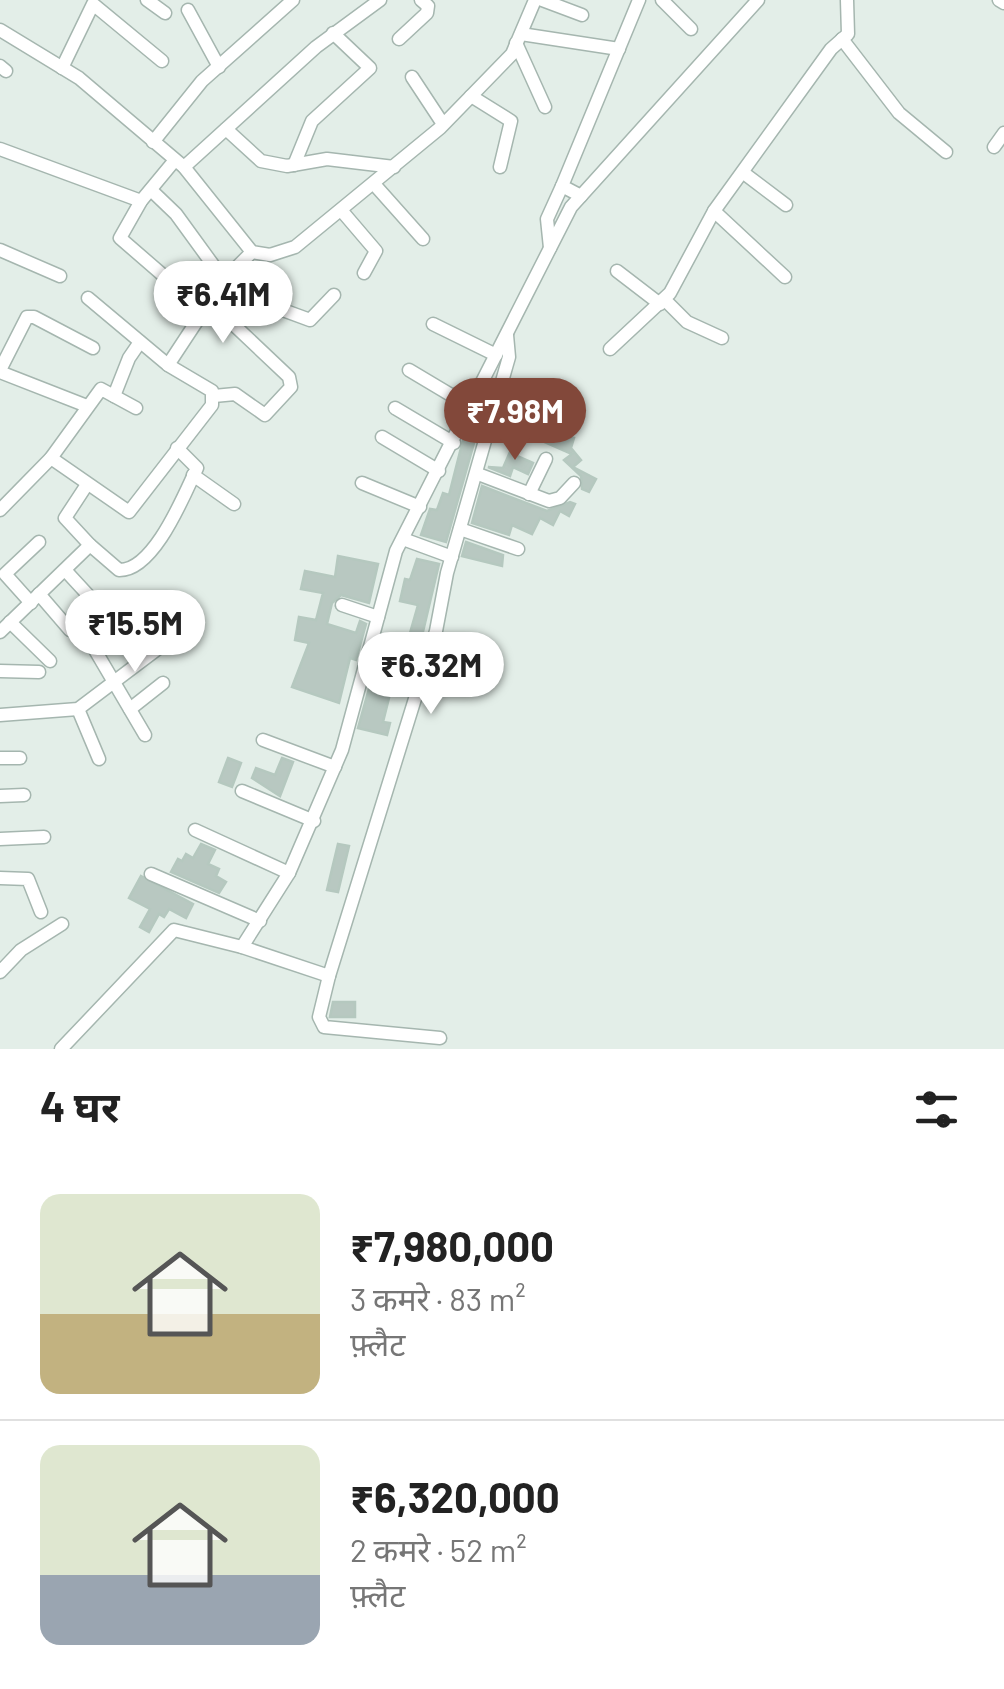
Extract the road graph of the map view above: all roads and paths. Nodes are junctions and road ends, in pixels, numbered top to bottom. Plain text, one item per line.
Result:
1 (146, 0) edge
2 (293, 0) edge
3 (380, 0) edge
4 (538, 0) edge
5 (639, 0) edge
6 (662, 0) edge
7 (758, 0) edge
8 (848, 0) edge
9 (425, 1) edge
10 (94, 2) edge
11 (573, 8) edge
12 (188, 10) dead end
13 (165, 13) dead end
14 (0, 30) edge
15 (691, 30) dead end
16 (333, 33) junction
17 (518, 39) junction
18 (842, 39) junction
19 (399, 40) dead end
20 (618, 49) junction
21 (162, 61) dead end
22 (219, 67) junction
23 (62, 68) junction
24 (412, 77) dead end
25 (471, 96) junction
26 (545, 107) dead end
27 (444, 124) junction
28 (226, 129) junction
29 (1004, 133) edge
30 (153, 142) junction
31 (994, 147) dead end
32 (0, 150) edge
33 (946, 152) dead end
34 (179, 164) junction
35 (294, 166) junction
36 (394, 167) junction
37 (500, 167) dead end
38 (745, 174) junction
39 (374, 184) junction
40 (562, 186) junction
41 (151, 190) junction
42 (581, 196) junction
43 (141, 201) junction
44 (786, 205) dead end
45 (341, 210) junction
46 (714, 211) junction
47 (423, 239) dead end
48 (550, 248) junction
49 (0, 250) edge
50 (252, 252) junction
51 (617, 271) dead end
52 (364, 273) dead end
53 (60, 276) dead end
54 (785, 277) dead end
55 (224, 280) junction
56 (334, 295) dead end
57 (88, 298) dead end
58 (250, 298) junction
59 (662, 302) junction
60 (202, 309) junction
61 (433, 324) dead end
62 (507, 332) junction
63 (722, 338) dead end
64 (140, 342) junction
65 (92, 348) dead end
66 (610, 349) dead end
67 (496, 355) junction
68 (168, 364) junction
69 (409, 370) dead end
70 (0, 371) edge
71 (114, 396) junction
72 (214, 396) junction
73 (87, 406) junction
74 (472, 407) junction
75 (136, 408) dead end
76 (395, 408) dead end
77 (382, 437) dead end
78 (454, 443) junction
79 (178, 448) junction
80 (51, 458) junction
81 (546, 459) dead end
82 (439, 472) junction
83 (478, 474) junction
84 (193, 475) junction
85 (362, 483) dead end
86 (574, 483) dead end
87 (86, 486) junction
88 (529, 494) junction
89 (234, 504) dead end
90 (420, 507) junction
91 (0, 510) edge
92 (460, 529) junction
93 (402, 538) junction
94 (39, 542) dead end
95 (90, 545) junction
96 (518, 549) dead end
97 (452, 557) junction
98 (65, 570) junction
99 (35, 598) junction
100 (342, 605) dead end
101 (100, 608) dead end
102 (378, 617) junction
103 (5, 627) edge
104 (70, 630) dead end
105 (176, 635) dead end
106 (88, 638) dead end
107 (50, 661) dead end
108 (0, 671) edge
109 (39, 672) dead end
110 (115, 684) junction
111 (163, 684) dead end
112 (78, 709) junction
113 (130, 710) junction
114 (0, 715) edge
115 (145, 734) dead end
116 (263, 740) dead end
117 (0, 758) edge
118 (20, 758) dead end
119 (100, 759) dead end
120 (335, 768) junction
121 (242, 791) dead end
122 (24, 795) dead end
123 (0, 796) edge
124 (314, 821) junction
125 (195, 830) dead end
126 (44, 837) dead end
127 (0, 839) edge
128 (289, 873) junction
129 (151, 874) dead end
130 (0, 878) edge
131 (41, 912) dead end
132 (260, 921) junction
133 (62, 924) dead end
134 (242, 947) junction
135 (0, 972) edge
136 (329, 976) junction
137 (440, 1038) dead end
138 (61, 1049) edge

1 - 13 street
2 - 22 street
3 - 16 street
4 - 11 street
4 - 17 street
5 - 20 street
6 - 15 street
7 - 42 street
8 - 18 street
9 - 19 street
10 - 21 street
10 - 23 street
12 - 22 street
14 - 23 street
16 - 28 street
16 - 35 street
17 - 20 street
17 - 25 street
17 - 26 street
18 - 33 street
18 - 38 street
20 - 40 street
22 - 30 street
23 - 30 street
24 - 27 street
25 - 27 street
25 - 37 street
27 - 36 street
28 - 34 street
28 - 35 street
29 - 31 street
30 - 34 street
32 - 43 street
34 - 41 street
34 - 50 street
35 - 36 street
36 - 39 street
38 - 44 street
38 - 46 street
39 - 45 street
39 - 47 street
40 - 42 street
40 - 48 street
41 - 43 street
41 - 55 street
42 - 48 street
43 - 60 street
45 - 50 street
45 - 52 street
46 - 54 street
46 - 59 street
48 - 62 street
49 - 53 street
50 - 55 street
51 - 59 street
55 - 58 street
55 - 60 street
56 - 58 street
57 - 64 street
58 - 72 street
59 - 63 street
59 - 66 street
60 - 68 street
61 - 67 street
62 - 67 street
62 - 83 street
64 - 68 street
64 - 71 street
65 - 70 street
67 - 74 street
68 - 72 street
69 - 74 street
70 - 73 street
71 - 73 street
71 - 75 street
72 - 79 street
73 - 80 street
74 - 78 street
76 - 78 street
77 - 82 street
78 - 82 street
79 - 84 street
79 - 87 street
80 - 87 street
80 - 91 street
81 - 88 street
82 - 90 street
83 - 88 street
83 - 92 street
84 - 89 street
84 - 95 street
85 - 90 street
86 - 88 street
87 - 95 street
90 - 93 street
92 - 96 street
92 - 97 street
93 - 97 street
93 - 102 street
94 - 99 street
95 - 98 street
97 - 136 street
98 - 99 street
98 - 101 street
99 - 103 street
99 - 104 street
100 - 102 street
102 - 120 street
103 - 107 street
105 - 110 street
106 - 110 street
108 - 109 street
110 - 112 street
110 - 113 street
111 - 113 street
112 - 114 street
112 - 119 street
113 - 115 street
116 - 120 street
117 - 118 street
120 - 124 street
121 - 124 street
122 - 123 street
124 - 128 street
125 - 128 street
126 - 127 street
128 - 132 street
129 - 132 street
130 - 131 street
132 - 134 street
133 - 135 street
134 - 136 street
134 - 138 street
136 - 137 street

